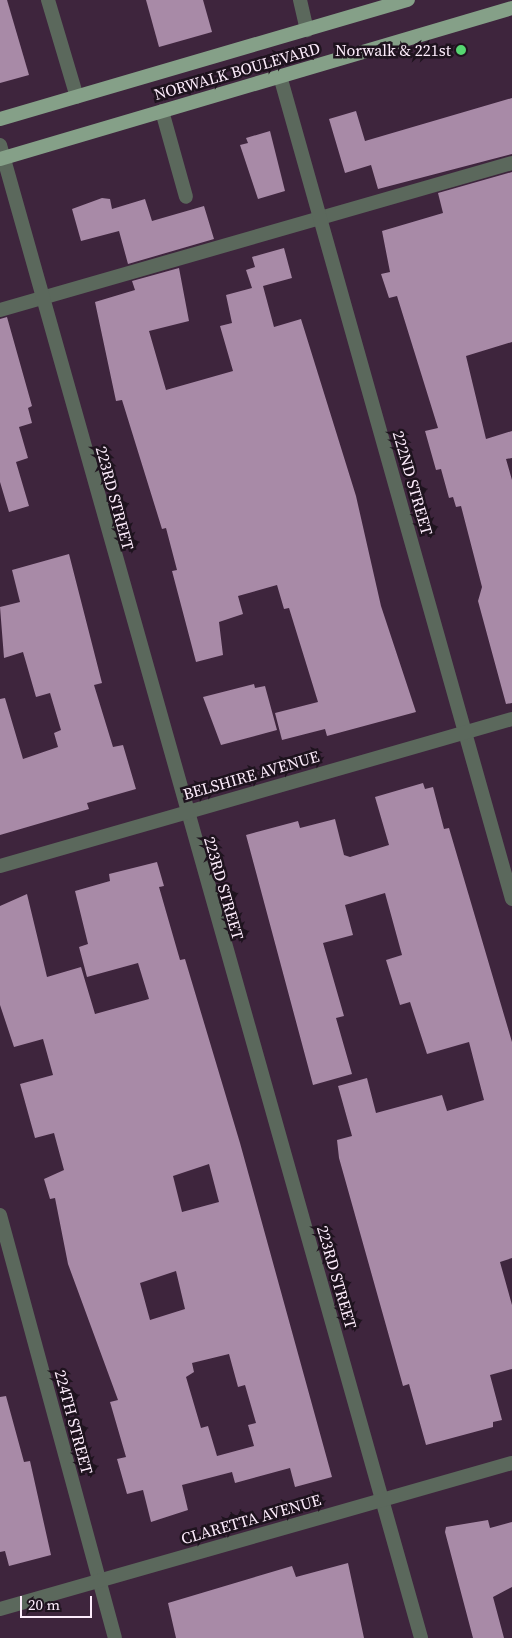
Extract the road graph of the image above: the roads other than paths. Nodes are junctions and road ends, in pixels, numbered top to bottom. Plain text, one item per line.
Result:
1 (48, 0) edge
2 (300, 0) edge
3 (408, 0) edge
4 (512, 8) edge
5 (307, 30) junction
6 (280, 76) junction
7 (77, 97) junction
8 (162, 111) junction
9 (0, 119) edge
10 (1, 154) edge
11 (512, 164) edge
12 (186, 197) dead end
13 (320, 219) junction
14 (42, 298) junction
15 (0, 310) edge
16 (512, 719) edge
17 (465, 732) junction
18 (184, 812) junction
19 (0, 866) edge
20 (512, 898) edge
21 (0, 1215) edge
22 (512, 1463) edge
23 (383, 1500) junction
24 (98, 1581) junction
25 (0, 1609) edge
26 (115, 1638) edge
27 (421, 1638) edge

1 - 7 street
2 - 5 street
3 - 5 main road, NORWALK BOULEVARD
4 - 6 main road, NORWALK BOULEVARD
5 - 7 main road, NORWALK BOULEVARD
6 - 8 main road, NORWALK BOULEVARD
6 - 13 street, 222ND STREET
7 - 9 main road, NORWALK BOULEVARD
8 - 10 main road, NORWALK BOULEVARD
8 - 12 street
10 - 14 street, 223RD STREET
11 - 13 street
13 - 14 street
13 - 17 street, 222ND STREET
14 - 15 street
14 - 18 street, 223RD STREET
16 - 17 street, BELSHIRE AVENUE
17 - 18 street, BELSHIRE AVENUE
17 - 20 street, 222ND STREET
18 - 19 street, BELSHIRE AVENUE
18 - 23 street, 223RD STREET
21 - 24 street, 224TH STREET
22 - 23 street, CLARETTA AVENUE
23 - 24 street, CLARETTA AVENUE
23 - 27 street, 223RD STREET
24 - 25 street, CLARETTA AVENUE
24 - 26 street, 224TH STREET

